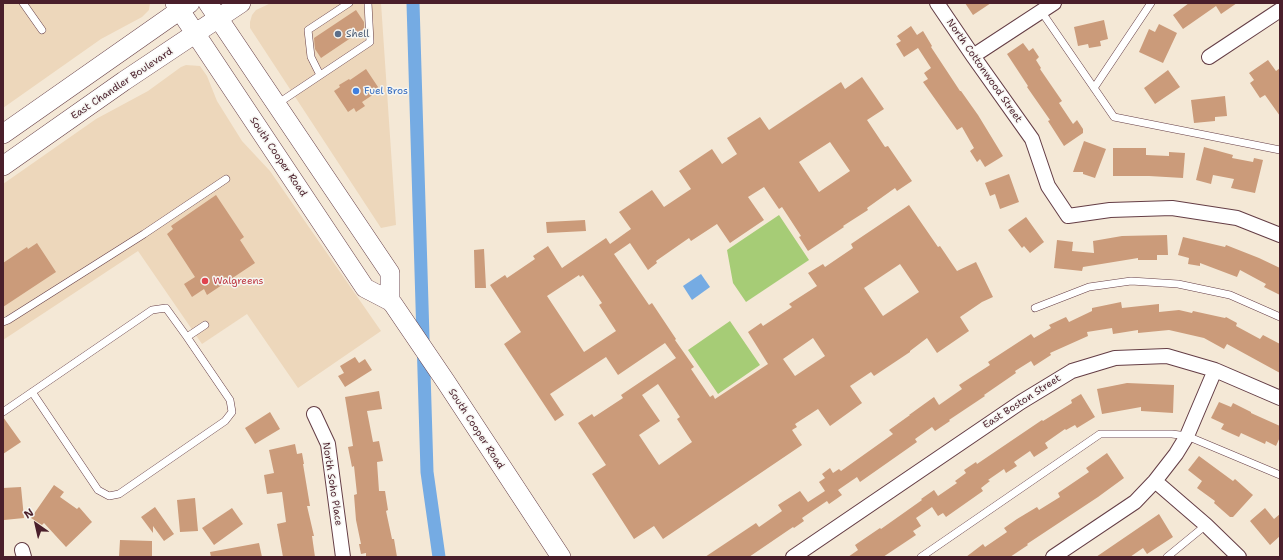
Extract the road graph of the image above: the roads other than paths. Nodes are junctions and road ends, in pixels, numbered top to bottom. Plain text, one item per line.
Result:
1 (23, 3) edge
2 (240, 3) edge
3 (349, 3) edge
4 (368, 3) edge
5 (937, 3) edge
6 (1054, 3) edge
7 (1152, 3) edge
8 (181, 5) edge
9 (1278, 9) edge
10 (213, 11) edge
11 (1041, 11) junction
12 (42, 30) dead end
13 (196, 34) junction
14 (973, 56) junction
15 (1209, 57) dead end
16 (320, 75) junction
17 (1094, 88) junction
18 (277, 104) junction
19 (3, 134) edge
20 (1280, 150) edge
21 (3, 166) edge
22 (226, 179) dead end
23 (1280, 236) edge
24 (390, 301) junction
25 (1035, 308) dead end
26 (1280, 317) edge
27 (3, 322) edge
28 (205, 324) dead end
29 (187, 337) junction
30 (1215, 370) junction
31 (32, 392) junction
32 (1280, 398) edge
33 (3, 412) edge
34 (314, 414) dead end
35 (1187, 436) junction
36 (1280, 474) edge
37 (1155, 481) junction
38 (1206, 525) junction
39 (343, 557) edge
40 (561, 557) edge
41 (793, 557) edge
42 (921, 557) edge
43 (1053, 557) edge
44 (1167, 557) edge
45 (1239, 557) edge

1 - 12 lane
2 - 10 main road, East Chandler Boulevard
3 - 16 lane
4 - 16 lane
5 - 14 street, North Cottonwood Street
6 - 11 street
7 - 17 lane
8 - 13 main road, South Cooper Road
8 - 19 main road
9 - 15 street
10 - 13 main road, East Chandler Boulevard
10 - 18 main road
11 - 14 street
11 - 17 lane
13 - 21 main road, East Chandler Boulevard
13 - 24 main road, South Cooper Road
14 - 23 street, North Cottonwood Street
16 - 18 lane
17 - 20 lane
18 - 24 main road
22 - 27 lane
24 - 40 main road, South Cooper Road
25 - 26 lane
28 - 29 lane
29 - 31 lane
29 - 31 lane
30 - 32 street, East Boston Street
30 - 35 street
30 - 41 street, East Boston Street
31 - 33 lane
34 - 39 street, North Soho Place
35 - 36 lane
35 - 37 street
35 - 42 lane
37 - 38 street
37 - 43 street
38 - 44 lane
38 - 45 street

